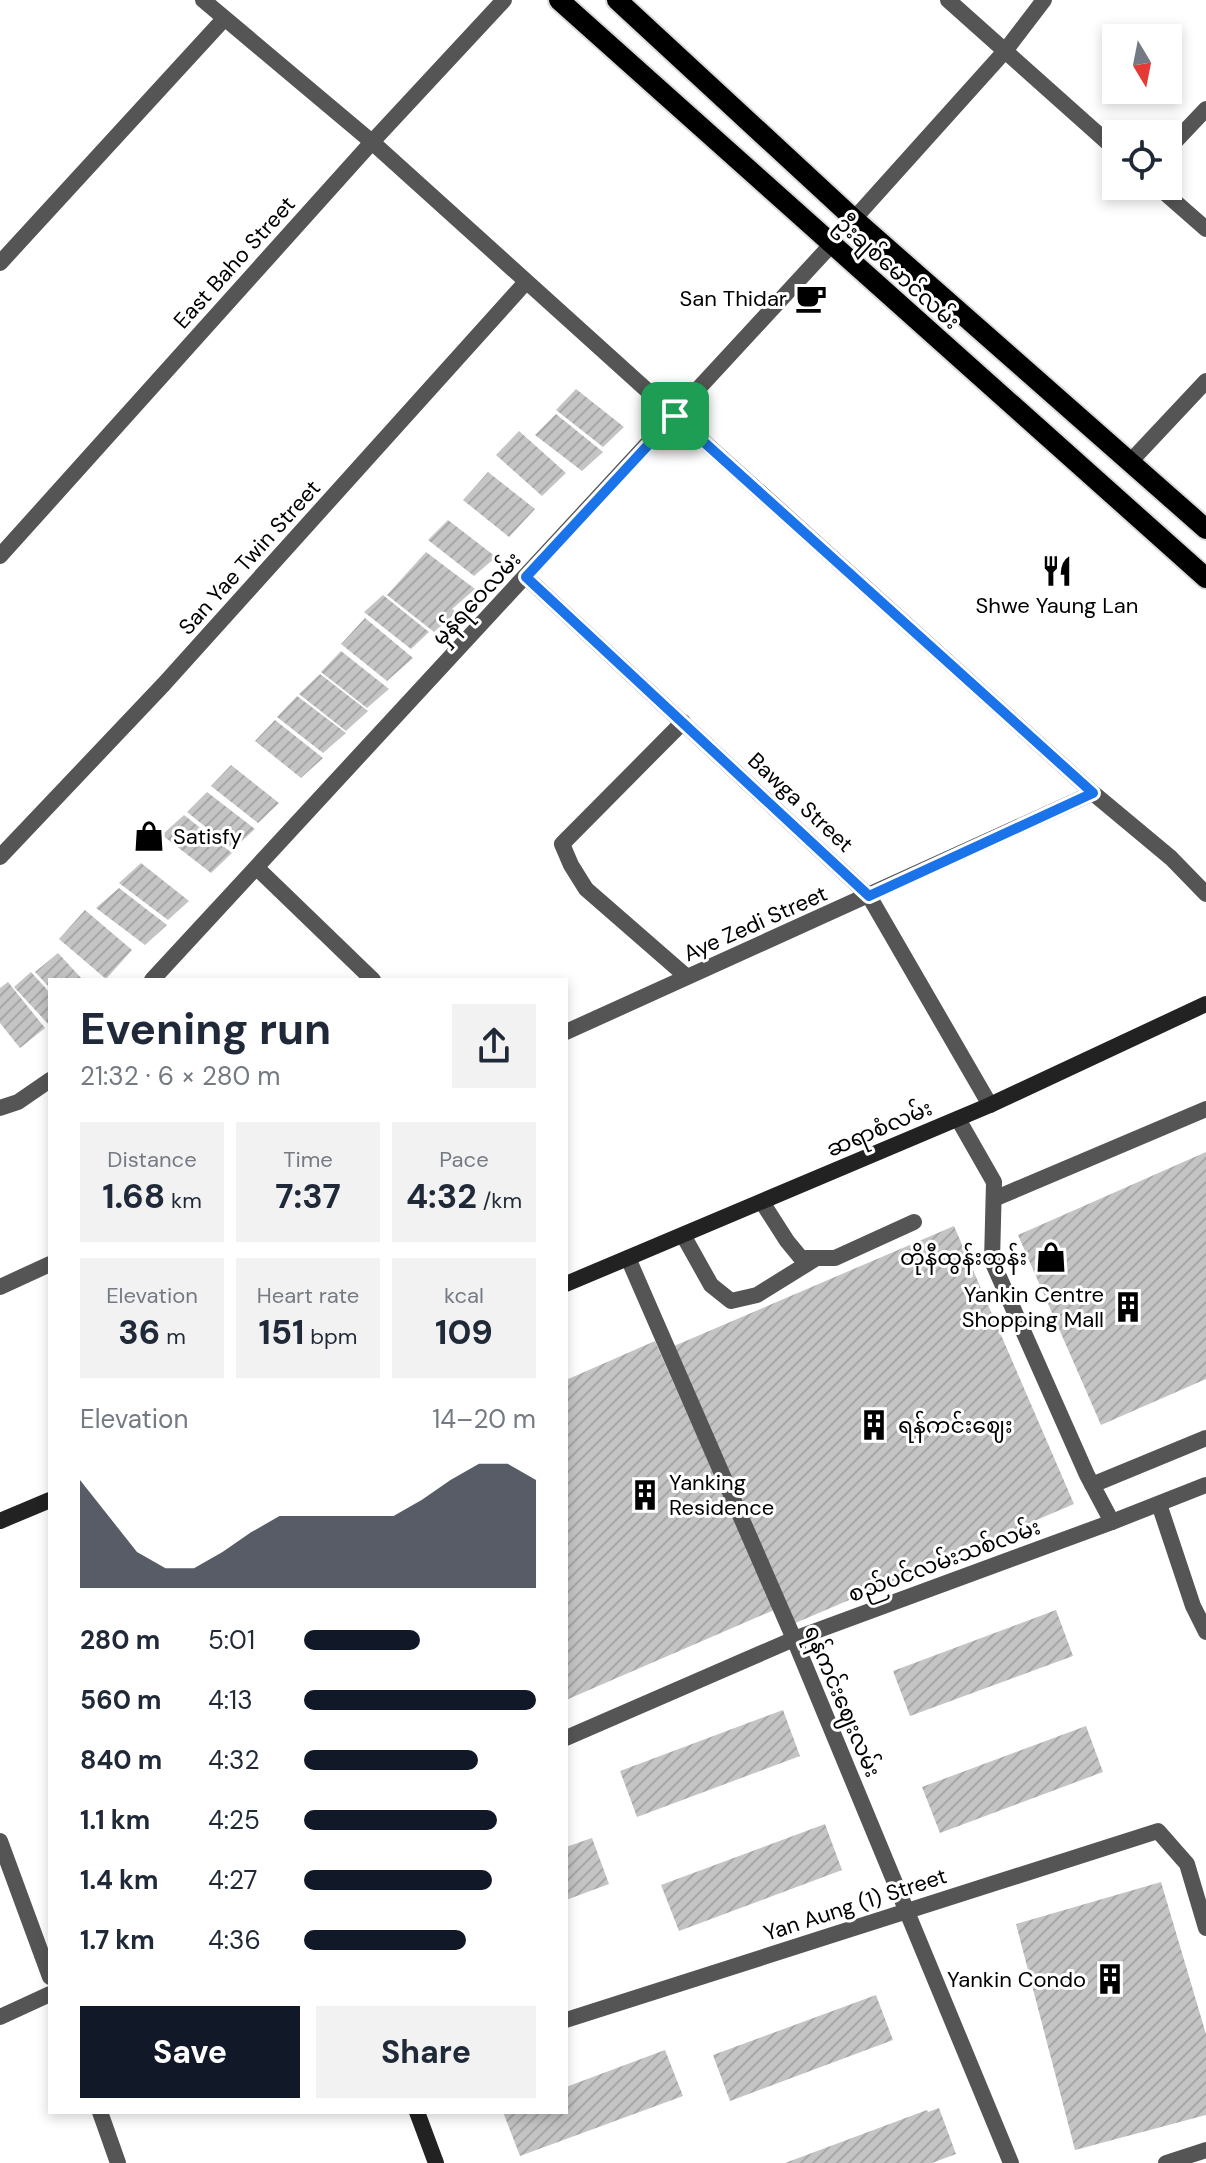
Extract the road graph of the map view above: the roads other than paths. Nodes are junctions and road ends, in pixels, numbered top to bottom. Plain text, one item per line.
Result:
1 (203, 0) edge
2 (504, 0) edge
3 (559, 0) edge
4 (617, 0) edge
5 (948, 0) edge
6 (1044, 0) edge
7 (224, 19) junction
8 (1005, 51) junction
9 (1206, 109) edge
10 (1182, 134) edge
11 (1102, 138) edge
12 (372, 142) junction
13 (1173, 200) edge
14 (854, 219) junction
15 (1206, 229) edge
16 (831, 245) junction
17 (0, 263) edge
18 (526, 282) junction
19 (1206, 381) edge
20 (675, 416) junction
21 (1129, 463) junction
22 (1206, 529) edge
23 (0, 556) edge
24 (526, 577) junction
25 (1206, 578) edge
26 (683, 722) junction
27 (1093, 793) junction
28 (0, 857) edge
29 (257, 868) junction
30 (1206, 894) edge
31 (869, 896) junction
32 (687, 977) junction
33 (154, 978) edge
34 (371, 978) edge
35 (1206, 1004) edge
36 (568, 1031) edge
37 (48, 1081) edge
38 (990, 1105) junction
39 (0, 1108) edge
40 (1206, 1109) edge
41 (958, 1119) junction
42 (994, 1199) junction
43 (762, 1202) junction
44 (914, 1222) dead end
45 (683, 1235) junction
46 (628, 1258) junction
47 (817, 1258) junction
48 (48, 1265) edge
49 (568, 1283) edge
50 (0, 1287) edge
51 (1206, 1438) edge
52 (1092, 1485) junction
53 (1206, 1485) edge
54 (48, 1501) edge
55 (1159, 1504) junction
56 (0, 1521) edge
57 (1112, 1522) junction
58 (1206, 1632) edge
59 (794, 1639) junction
60 (568, 1737) edge
61 (0, 1841) edge
62 (908, 1910) junction
63 (1206, 1928) edge
64 (48, 1972) edge
65 (48, 1995) edge
66 (0, 2017) edge
67 (568, 2019) edge
68 (101, 2114) edge
69 (418, 2114) edge
70 (1206, 2150) edge
71 (115, 2162) edge
72 (436, 2163) edge
73 (1011, 2163) edge
74 (1166, 2163) edge

1 - 7 street
2 - 12 street, East Baho Street
3 - 16 main road, ဦးချစ်မောင်လမ်း
4 - 14 main road, ဦးချစ်မောင်လမ်း
5 - 8 street
6 - 8 street
7 - 12 street
7 - 17 street
8 - 11 street
8 - 14 street
9 - 10 street
12 - 18 street
12 - 23 street, East Baho Street
13 - 15 street
14 - 21 main road, ဦးချစ်မောင်လမ်း
16 - 20 street, မှန်ရဝေလမ်း
16 - 25 main road, ဦးချစ်မောင်လမ်း
18 - 20 street
18 - 28 street, San Yae Twin Street
19 - 21 street
20 - 24 street, မှန်ရဝေလမ်း
20 - 27 street
21 - 22 main road, ဦးချစ်မောင်လမ်း
24 - 26 street, Bawga Street
24 - 29 street, မှန်ရဝေလမ်း
26 - 31 street, Bawga Street
26 - 32 street
27 - 30 street
27 - 31 street, Aye Zedi Street
29 - 33 street, မှန်ရဝေလမ်း
29 - 34 street
31 - 32 street, Aye Zedi Street
31 - 38 street, Bawga Street
32 - 36 street, Aye Zedi Street
35 - 38 main road, ဆရာစံလမ်း
37 - 39 street
38 - 41 main road, ဆရာစံလမ်း
40 - 42 street
41 - 42 street
41 - 43 main road, ဆရာစံလမ်း
42 - 52 street
43 - 45 main road, ဆရာစံလမ်း
43 - 47 street
44 - 47 street
45 - 46 main road, ဆရာစံလမ်း
45 - 47 street
46 - 49 main road, ဆရာစံလမ်း
46 - 59 street, ရန်ကင်းဈေးလမ်း
48 - 50 street
51 - 52 street
52 - 57 street
53 - 55 street, စည်ပင်လမ်းသစ်လမ်း
54 - 56 main road
55 - 57 street, စည်ပင်လမ်းသစ်လမ်း
55 - 58 street
57 - 59 street, စည်ပင်လမ်းသစ်လမ်း
59 - 60 street, စည်ပင်လမ်းသစ်လမ်း
59 - 62 street, ရန်ကင်းဈေးလမ်း
61 - 64 street
62 - 63 street, Yan Aung (1) Street
62 - 67 street, Yan Aung (1) Street
62 - 73 street, ရန်ကင်းဈေးလမ်း
65 - 66 street
68 - 71 street
69 - 72 main road
70 - 74 street

